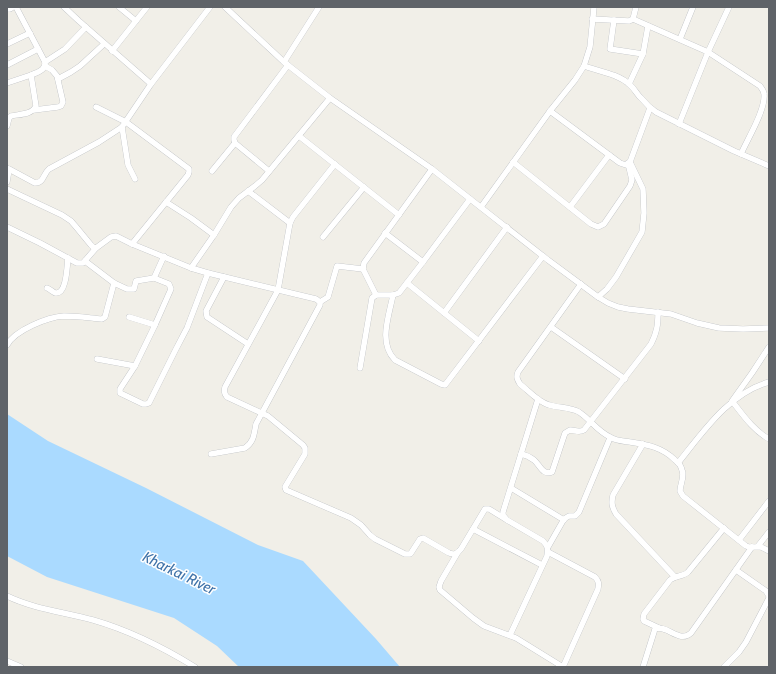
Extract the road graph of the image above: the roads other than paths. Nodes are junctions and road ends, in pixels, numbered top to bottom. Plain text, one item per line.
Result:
1 (12, 7) edge
2 (16, 7) edge
3 (64, 7) edge
4 (119, 7) edge
5 (147, 7) edge
6 (210, 7) edge
7 (225, 7) edge
8 (319, 7) edge
9 (594, 7) edge
10 (636, 7) edge
11 (693, 7) edge
12 (729, 7) edge
13 (7, 9) edge
14 (592, 19) junction
15 (633, 19) junction
16 (614, 20) junction
17 (136, 21) junction
18 (648, 26) junction
19 (86, 27) junction
20 (30, 34) junction
21 (680, 39) junction
22 (7, 44) edge
23 (104, 44) junction
24 (38, 49) junction
25 (112, 51) junction
26 (708, 52) junction
27 (643, 54) junction
28 (286, 63) junction
29 (45, 64) junction
30 (7, 65) edge
31 (584, 66) junction
32 (31, 75) junction
33 (58, 79) junction
34 (7, 83) edge
35 (151, 84) junction
36 (629, 84) junction
37 (330, 98) junction
38 (96, 107) dead end
39 (650, 108) junction
40 (34, 110) junction
41 (550, 111) junction
42 (124, 124) junction
43 (679, 124) junction
44 (7, 126) edge
45 (299, 136) junction
46 (235, 143) junction
47 (741, 154) junction
48 (609, 155) junction
49 (513, 162) junction
50 (629, 162) junction
51 (335, 164) junction
52 (769, 166) edge
53 (8, 169) edge
54 (432, 169) junction
55 (212, 171) dead end
56 (269, 171) junction
57 (135, 179) dead end
58 (7, 182) edge
59 (364, 187) junction
60 (7, 189) edge
61 (248, 192) junction
62 (470, 199) junction
63 (166, 202) junction
64 (570, 207) junction
65 (481, 208) junction
66 (399, 215) junction
67 (290, 223) junction
68 (7, 227) edge
69 (507, 227) junction
70 (385, 233) junction
71 (214, 235) junction
72 (323, 237) dead end
73 (132, 244) junction
74 (96, 248) junction
75 (164, 256) junction
76 (543, 256) junction
77 (68, 258) junction
78 (85, 261) junction
79 (423, 262) junction
80 (192, 268) junction
81 (364, 269) junction
82 (208, 273) junction
83 (224, 277) junction
84 (154, 278) junction
85 (114, 283) junction
86 (407, 283) junction
87 (581, 284) junction
88 (47, 288) dead end
89 (278, 290) junction
90 (376, 295) junction
91 (393, 295) junction
92 (598, 297) junction
93 (320, 302) junction
94 (658, 312) junction
95 (444, 313) junction
96 (129, 316) dead end
97 (155, 325) junction
98 (551, 327) junction
99 (769, 328) edge
100 (478, 341) junction
101 (248, 344) junction
102 (7, 345) edge
103 (769, 347) edge
104 (96, 359) dead end
105 (135, 366) junction
106 (360, 368) dead end
107 (625, 379) junction
108 (769, 382) edge
109 (538, 399) junction
110 (732, 402) junction
111 (262, 413) junction
112 (591, 423) junction
113 (610, 438) junction
114 (769, 439) edge
115 (643, 444) junction
116 (211, 454) dead end
117 (522, 454) junction
118 (678, 463) junction
119 (511, 488) junction
120 (769, 501) edge
121 (506, 520) junction
122 (564, 520) junction
123 (724, 528) junction
124 (473, 529) junction
125 (769, 532) edge
126 (739, 540) junction
127 (755, 547) junction
128 (548, 550) junction
129 (769, 551) edge
130 (458, 552) junction
131 (542, 565) junction
132 (736, 570) junction
133 (675, 577) junction
134 (7, 596) edge
135 (769, 597) edge
136 (660, 628) junction
137 (510, 635) junction
138 (7, 662) edge
139 (22, 667) edge
140 (195, 667) edge
141 (643, 667) edge
142 (724, 667) edge

1 - 13 street
2 - 20 street
3 - 19 street
4 - 17 street
5 - 17 street
6 - 35 street
7 - 28 street
8 - 28 street
9 - 14 street
10 - 15 street
11 - 21 street
12 - 26 street
14 - 16 street
14 - 31 street
15 - 16 street
15 - 18 street
16 - 27 street
17 - 25 street
18 - 21 street
18 - 27 street
19 - 23 street
19 - 29 street
20 - 22 street
20 - 24 street
21 - 26 street
23 - 25 street
23 - 33 street
24 - 29 street
24 - 30 street
25 - 35 street
26 - 43 street
26 - 47 street
27 - 36 street
28 - 37 street
28 - 46 street
29 - 32 street
29 - 33 street
31 - 36 street
31 - 41 street
32 - 34 street
32 - 40 street
33 - 40 street
35 - 42 street
36 - 39 street
37 - 45 street
37 - 54 street
38 - 42 street
39 - 43 street
39 - 50 street
40 - 44 street
41 - 48 street
41 - 49 street
42 - 53 street
42 - 57 street
42 - 63 street
43 - 47 street
45 - 51 street
45 - 56 street
46 - 55 street
46 - 56 street
47 - 52 street
48 - 50 street
48 - 64 street
49 - 64 street
49 - 65 street
50 - 64 street
50 - 92 street
51 - 59 street
51 - 67 street
53 - 58 street
54 - 62 street
54 - 66 street
56 - 61 street
59 - 66 street
59 - 72 street
60 - 74 street
61 - 67 street
61 - 71 street
62 - 65 street
62 - 79 street
63 - 71 street
63 - 73 street
65 - 69 street
66 - 70 street
67 - 89 street
68 - 77 street
69 - 76 street
69 - 95 street
70 - 79 street
70 - 81 street
71 - 80 street
73 - 74 street
73 - 75 street
74 - 78 street
75 - 80 street
75 - 84 street
76 - 87 street
76 - 100 street
77 - 78 street
77 - 88 street
78 - 85 street
79 - 86 street
80 - 82 street
81 - 90 street
81 - 93 street
82 - 83 street
82 - 105 street
83 - 89 street
83 - 101 street
84 - 85 street
84 - 97 street
85 - 102 street
86 - 91 street
86 - 95 street
87 - 92 street
87 - 98 street
89 - 93 street
89 - 101 street
90 - 91 street
90 - 106 street
91 - 100 street
92 - 94 street
93 - 111 street
94 - 99 street
94 - 107 street
95 - 100 street
96 - 97 street
97 - 105 street
98 - 107 street
98 - 109 street
101 - 111 street
103 - 110 street
104 - 105 street
107 - 112 street
108 - 110 street
109 - 112 street
109 - 117 street
110 - 114 street
110 - 118 street
111 - 116 street
111 - 130 street
112 - 113 street
112 - 117 street
113 - 115 street
113 - 122 street
115 - 118 street
115 - 133 street
117 - 119 street
118 - 123 street
119 - 121 street
119 - 122 street
120 - 126 street
121 - 124 street
121 - 128 street
122 - 128 street
123 - 126 street
123 - 133 street
124 - 130 street
124 - 131 street
125 - 127 street
126 - 127 street
127 - 129 street
127 - 132 street
128 - 131 street
128 - 137 street
130 - 137 street
131 - 137 street
132 - 135 street
132 - 136 street
133 - 136 street
134 - 140 street
135 - 142 street
136 - 141 street
138 - 139 street

